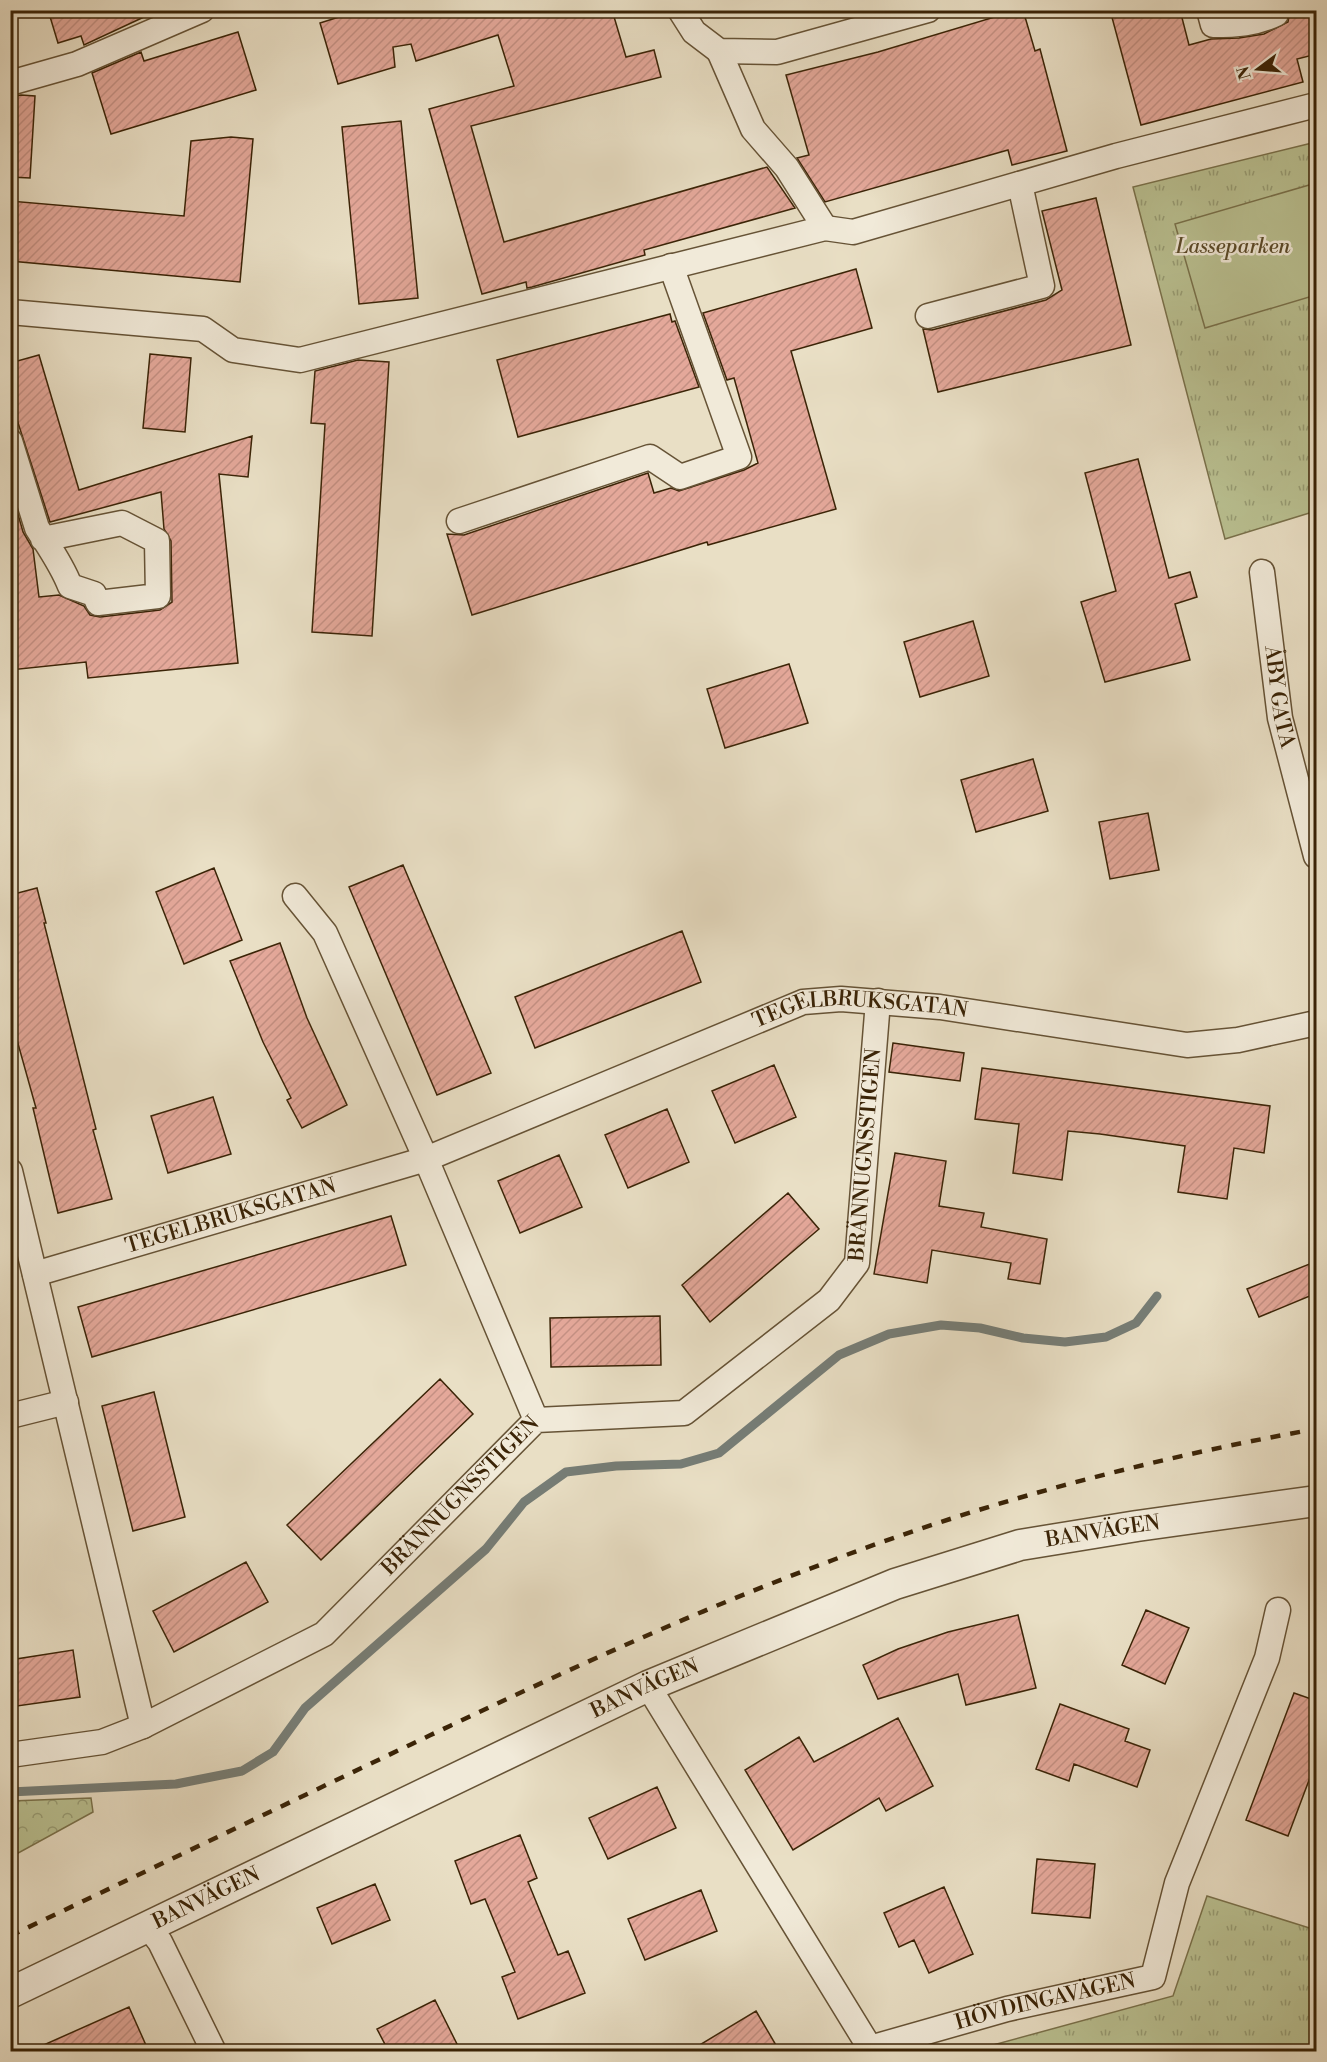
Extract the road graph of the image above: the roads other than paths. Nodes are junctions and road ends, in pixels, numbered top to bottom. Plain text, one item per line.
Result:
1 (202, 10) edge
2 (680, 10) edge
3 (928, 10) edge
4 (1209, 10) edge
5 (1276, 10) edge
6 (718, 51) junction
7 (10, 83) edge
8 (1317, 105) edge
9 (1020, 184) junction
10 (825, 228) junction
11 (671, 266) junction
12 (10, 312) edge
13 (928, 316) dead end
14 (10, 441) edge
15 (459, 521) dead end
16 (44, 539) junction
17 (1262, 572) dead end
18 (1317, 856) edge
19 (295, 896) dead end
20 (878, 1001) junction
21 (1317, 1023) edge
22 (426, 1159) junction
23 (10, 1171) edge
24 (35, 1274) junction
25 (66, 1402) junction
26 (10, 1416) edge
27 (536, 1420) junction
28 (1317, 1501) edge
29 (1278, 1610) dead end
30 (648, 1686) junction
31 (143, 1726) junction
32 (10, 1755) edge
33 (148, 1928) junction
34 (10, 1993) edge
35 (214, 2052) edge

1 - 7 street
2 - 6 street
3 - 6 street
4 - 5 street
6 - 10 street
8 - 9 street
9 - 10 street
9 - 13 street
10 - 11 street
11 - 12 street
11 - 15 street
14 - 16 street
16 - 16 street
17 - 18 street, ÅBY GATA
19 - 22 street
20 - 21 street, TEGELBRUKSGATAN
20 - 22 street, TEGELBRUKSGATAN
20 - 27 street, BRÄNNUGNSSTIGEN
22 - 24 street, TEGELBRUKSGATAN
22 - 27 street
23 - 24 street
24 - 25 street
25 - 26 street
25 - 31 street
27 - 31 street, BRÄNNUGNSSTIGEN
28 - 30 street, BANVÄGEN
29 - 30 street, HÖVDINGAVÄGEN
30 - 33 street, BANVÄGEN
31 - 32 street, BRÄNNUGNSSTIGEN
33 - 34 street, BANVÄGEN
33 - 35 street

